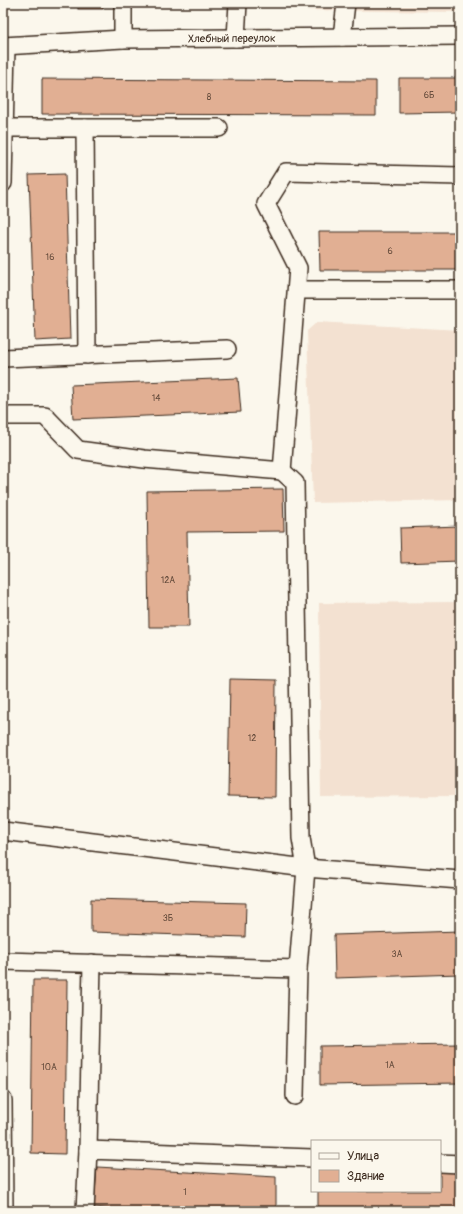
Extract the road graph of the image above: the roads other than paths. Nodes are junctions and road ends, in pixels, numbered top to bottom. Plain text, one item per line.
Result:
1 (123, 3) edge
2 (238, 3) edge
3 (346, 3) edge
4 (460, 36) edge
5 (342, 37) junction
6 (236, 38) junction
7 (123, 39) junction
8 (4, 46) edge
9 (4, 128) junction
10 (85, 128) junction
11 (219, 128) dead end
12 (460, 176) edge
13 (3, 183) edge
14 (296, 290) junction
15 (460, 290) edge
16 (227, 349) dead end
17 (87, 355) junction
18 (3, 358) edge
19 (3, 416) edge
20 (282, 471) junction
21 (3, 831) edge
22 (306, 868) junction
23 (460, 880) edge
24 (3, 961) edge
25 (92, 963) junction
26 (298, 969) junction
27 (295, 1096) dead end
28 (3, 1100) edge
29 (88, 1150) junction
30 (311, 1158) edge
31 (441, 1163) edge
32 (460, 1164) edge
33 (4, 1211) edge
34 (85, 1211) edge

1 - 7 street
2 - 6 street
3 - 5 street
4 - 5 street, Хлебный переулок
5 - 6 street, Хлебный переулок
6 - 7 street, Хлебный переулок
7 - 8 street, Хлебный переулок
8 - 9 street
9 - 10 street
9 - 13 street
10 - 11 street
10 - 17 street
12 - 14 street
14 - 15 street
14 - 20 street
16 - 17 street
17 - 18 street
19 - 20 street
20 - 22 street
21 - 22 street
22 - 23 street
22 - 26 street
24 - 25 street
25 - 26 street
25 - 29 street
26 - 27 street
28 - 33 street
29 - 30 street
29 - 34 street
31 - 32 street

